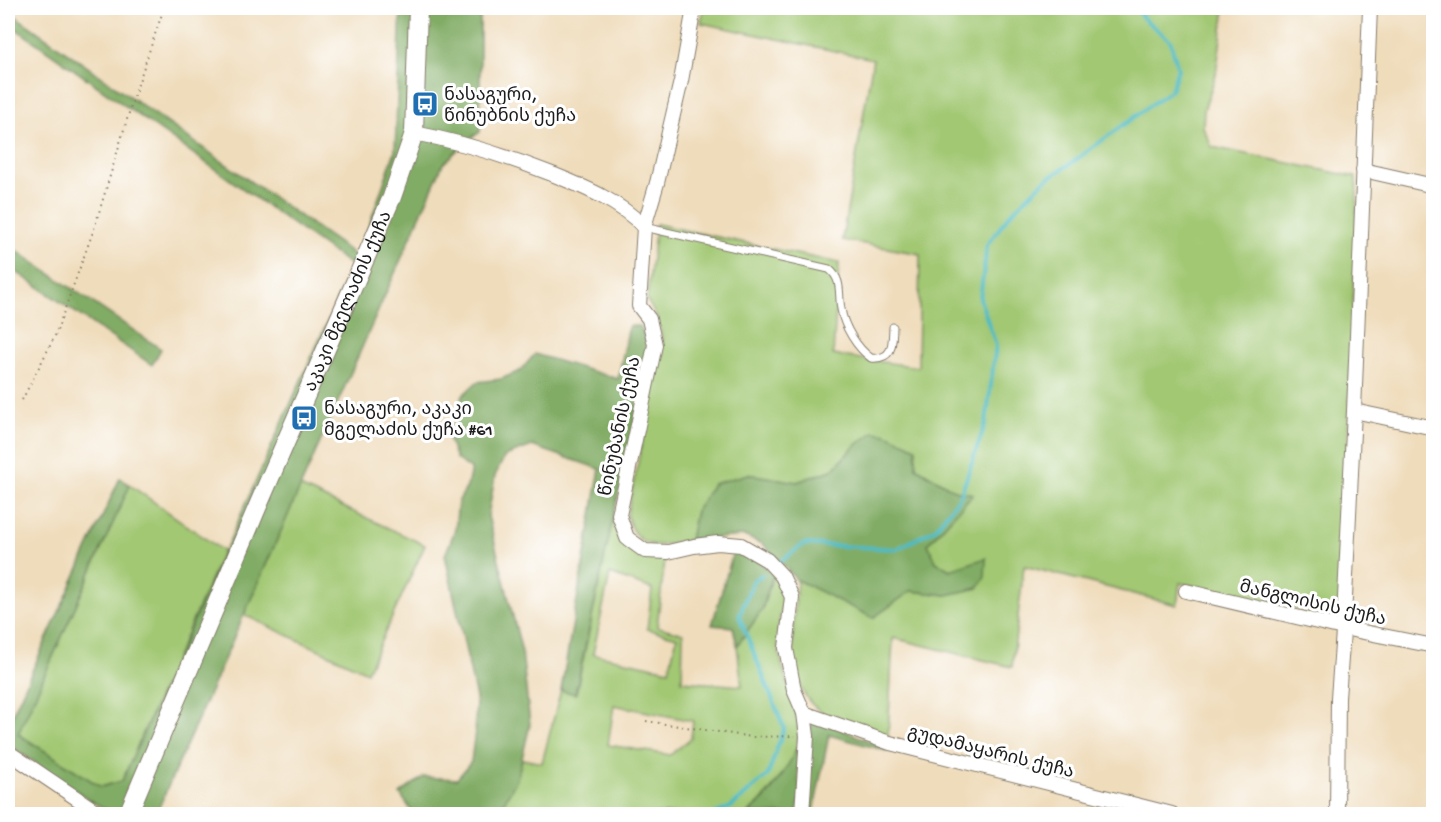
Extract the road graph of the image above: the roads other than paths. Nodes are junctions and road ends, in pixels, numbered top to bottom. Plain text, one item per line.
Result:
1 (418, 8) edge
2 (694, 8) edge
3 (1370, 8) edge
4 (414, 132) junction
5 (1363, 170) junction
6 (1434, 186) edge
7 (644, 227) junction
8 (893, 327) dead end
9 (1354, 411) junction
10 (1434, 428) edge
11 (1186, 591) dead end
12 (1343, 628) junction
13 (1434, 646) edge
14 (804, 713) junction
15 (8, 752) edge
16 (100, 814) edge
17 (128, 814) edge
18 (802, 814) edge
19 (1172, 814) edge
20 (1337, 814) edge

1 - 4 street, აკაკი მგელაძის ქუჩა
2 - 7 street, წინუბანის ქუჩა
3 - 5 street
4 - 7 street
4 - 17 street, აკაკი მგელაძის ქუჩა
5 - 6 street
5 - 9 street
7 - 8 lane
7 - 14 street, წინუბანის ქუჩა
9 - 10 street
9 - 12 street
11 - 12 street, მანგლისის ქუჩა
12 - 13 street, მანგლისის ქუჩა
12 - 20 street
14 - 18 street, წინუბანის ქუჩა
14 - 19 street, გუდამაყარის ქუჩა
15 - 16 street

